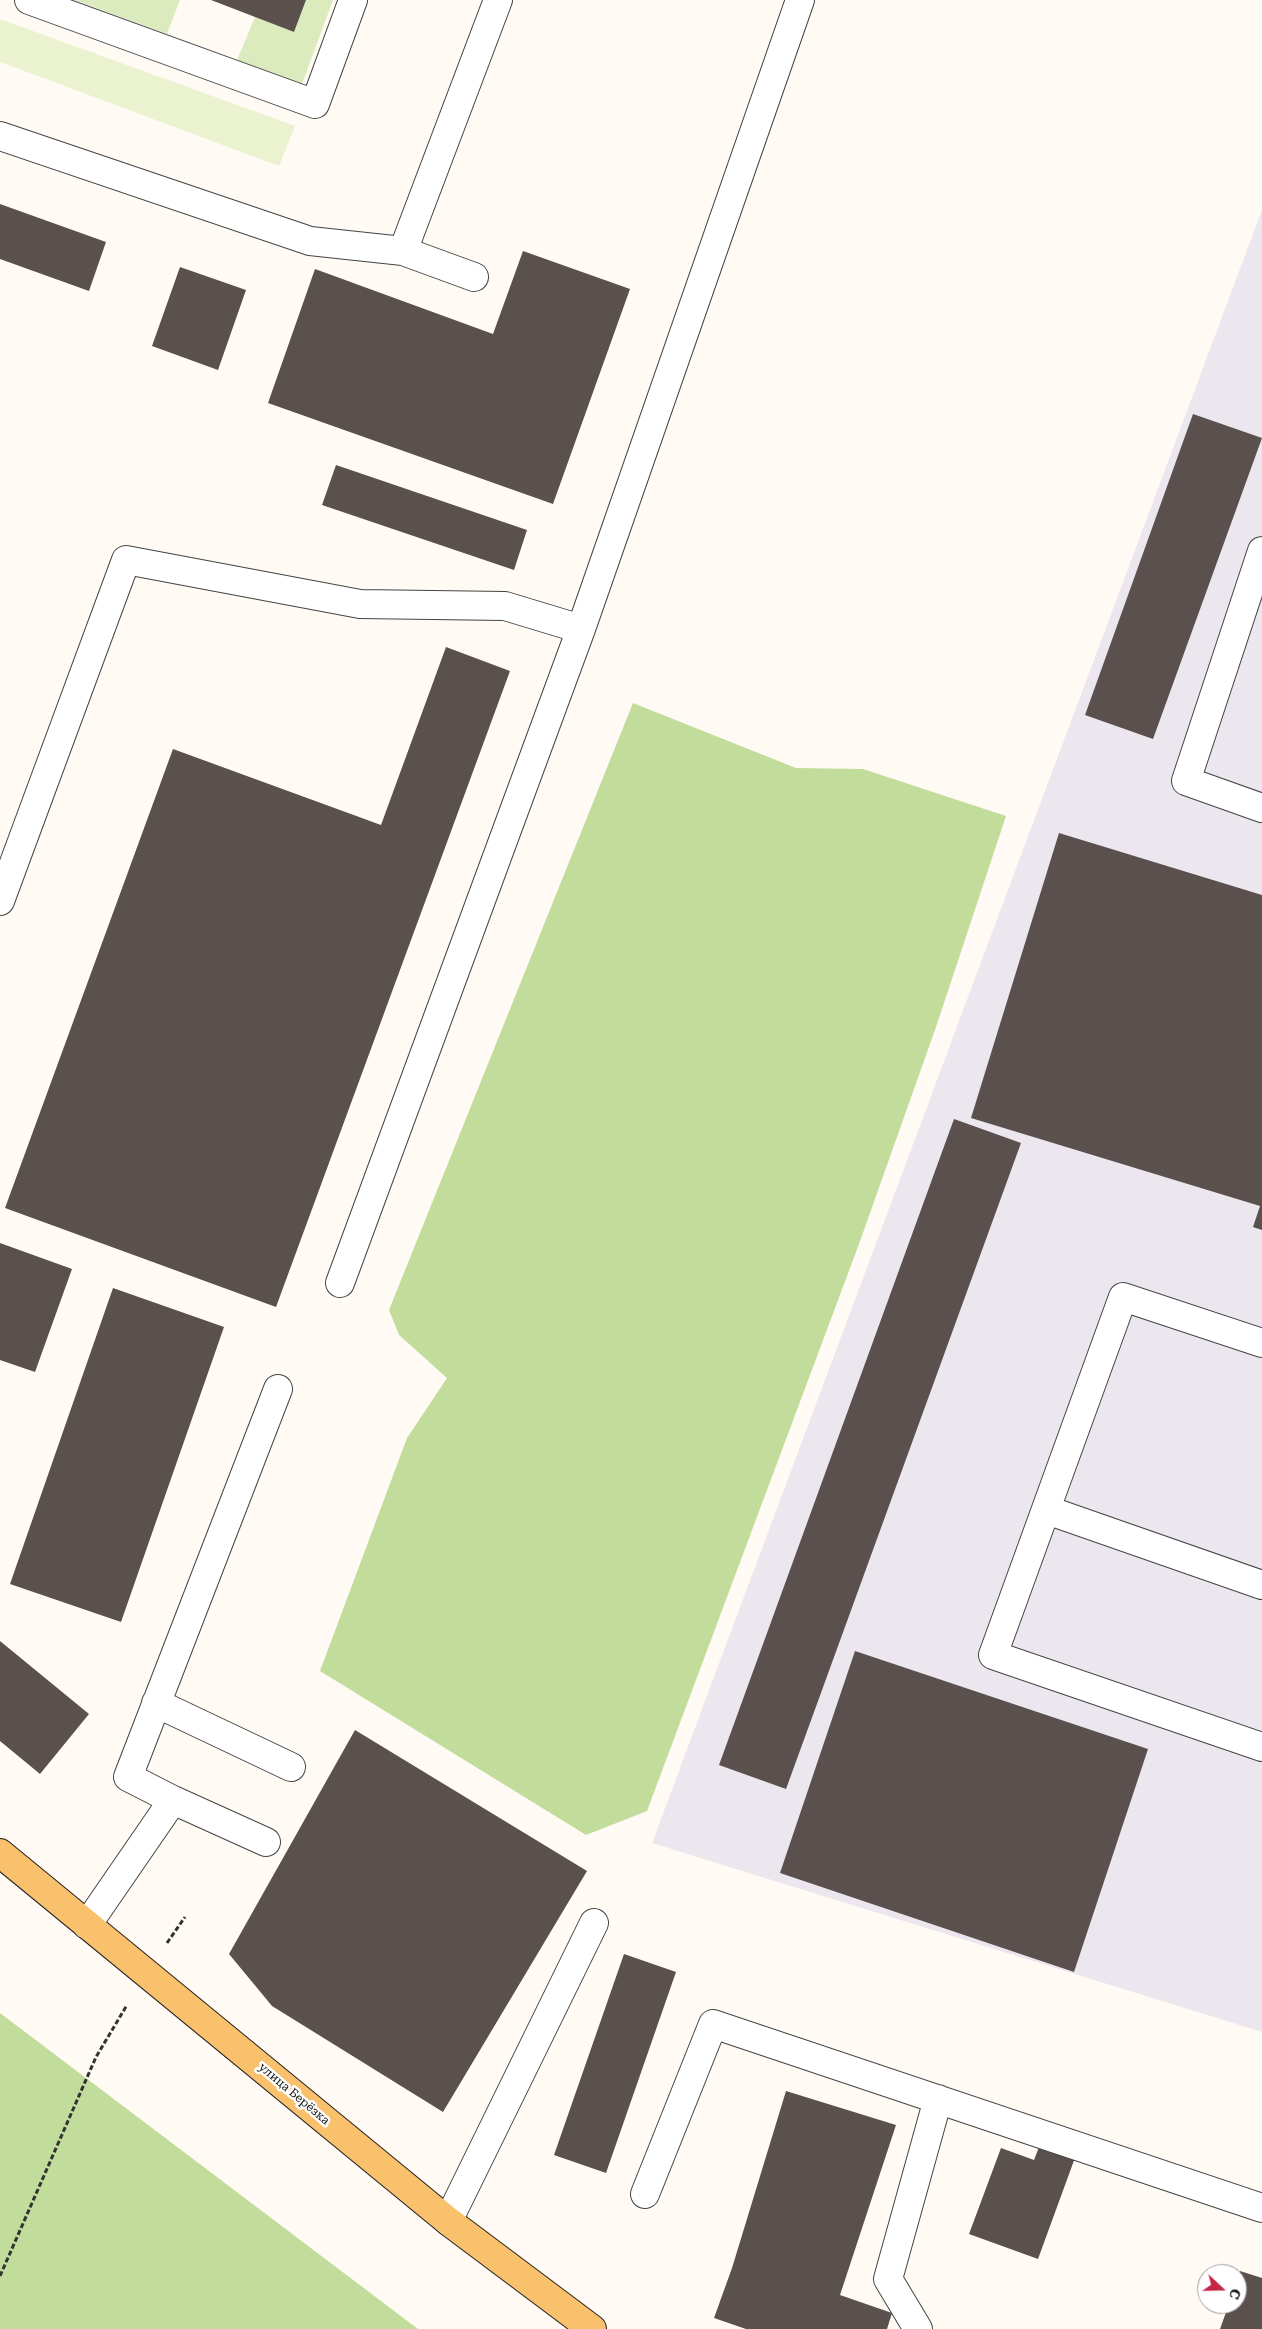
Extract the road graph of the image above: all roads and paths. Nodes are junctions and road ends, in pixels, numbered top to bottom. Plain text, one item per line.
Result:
1 (29, 0) edge
2 (353, 0) edge
3 (498, 0) edge
4 (800, 0) edge
5 (0, 136) edge
6 (403, 251) junction
7 (474, 277) dead end
8 (1262, 552) edge
9 (581, 629) junction
10 (1262, 808) edge
11 (0, 901) edge
12 (340, 1282) dead end
13 (1262, 1343) edge
14 (278, 1389) dead end
15 (1047, 1510) junction
16 (1262, 1585) edge
17 (156, 1702) junction
18 (1262, 1747) edge
19 (291, 1767) dead end
20 (173, 1800) junction
21 (266, 1842) dead end
22 (0, 1853) edge
23 (185, 1916) dead end
24 (594, 1923) dead end
25 (88, 1925) junction
26 (146, 1972) junction
27 (938, 2099) junction
28 (645, 2194) dead end
29 (1262, 2208) edge
30 (448, 2221) junction
31 (0, 2276) edge
32 (592, 2329) edge
33 (918, 2329) edge

1 - 2 lane
3 - 6 lane
4 - 9 lane
5 - 6 lane
6 - 7 lane
8 - 10 lane
9 - 11 lane
9 - 12 lane
13 - 15 lane
14 - 17 lane
15 - 16 lane
15 - 18 lane
17 - 19 lane
17 - 20 lane
20 - 21 lane
20 - 25 lane
22 - 25 main road, улица Берёзка
23 - 26 path
24 - 30 lane
25 - 26 main road, улица Берёзка
26 - 30 main road, улица Берёзка
26 - 31 path
27 - 28 lane
27 - 29 lane
27 - 33 lane
30 - 32 main road, улица Берёзка

